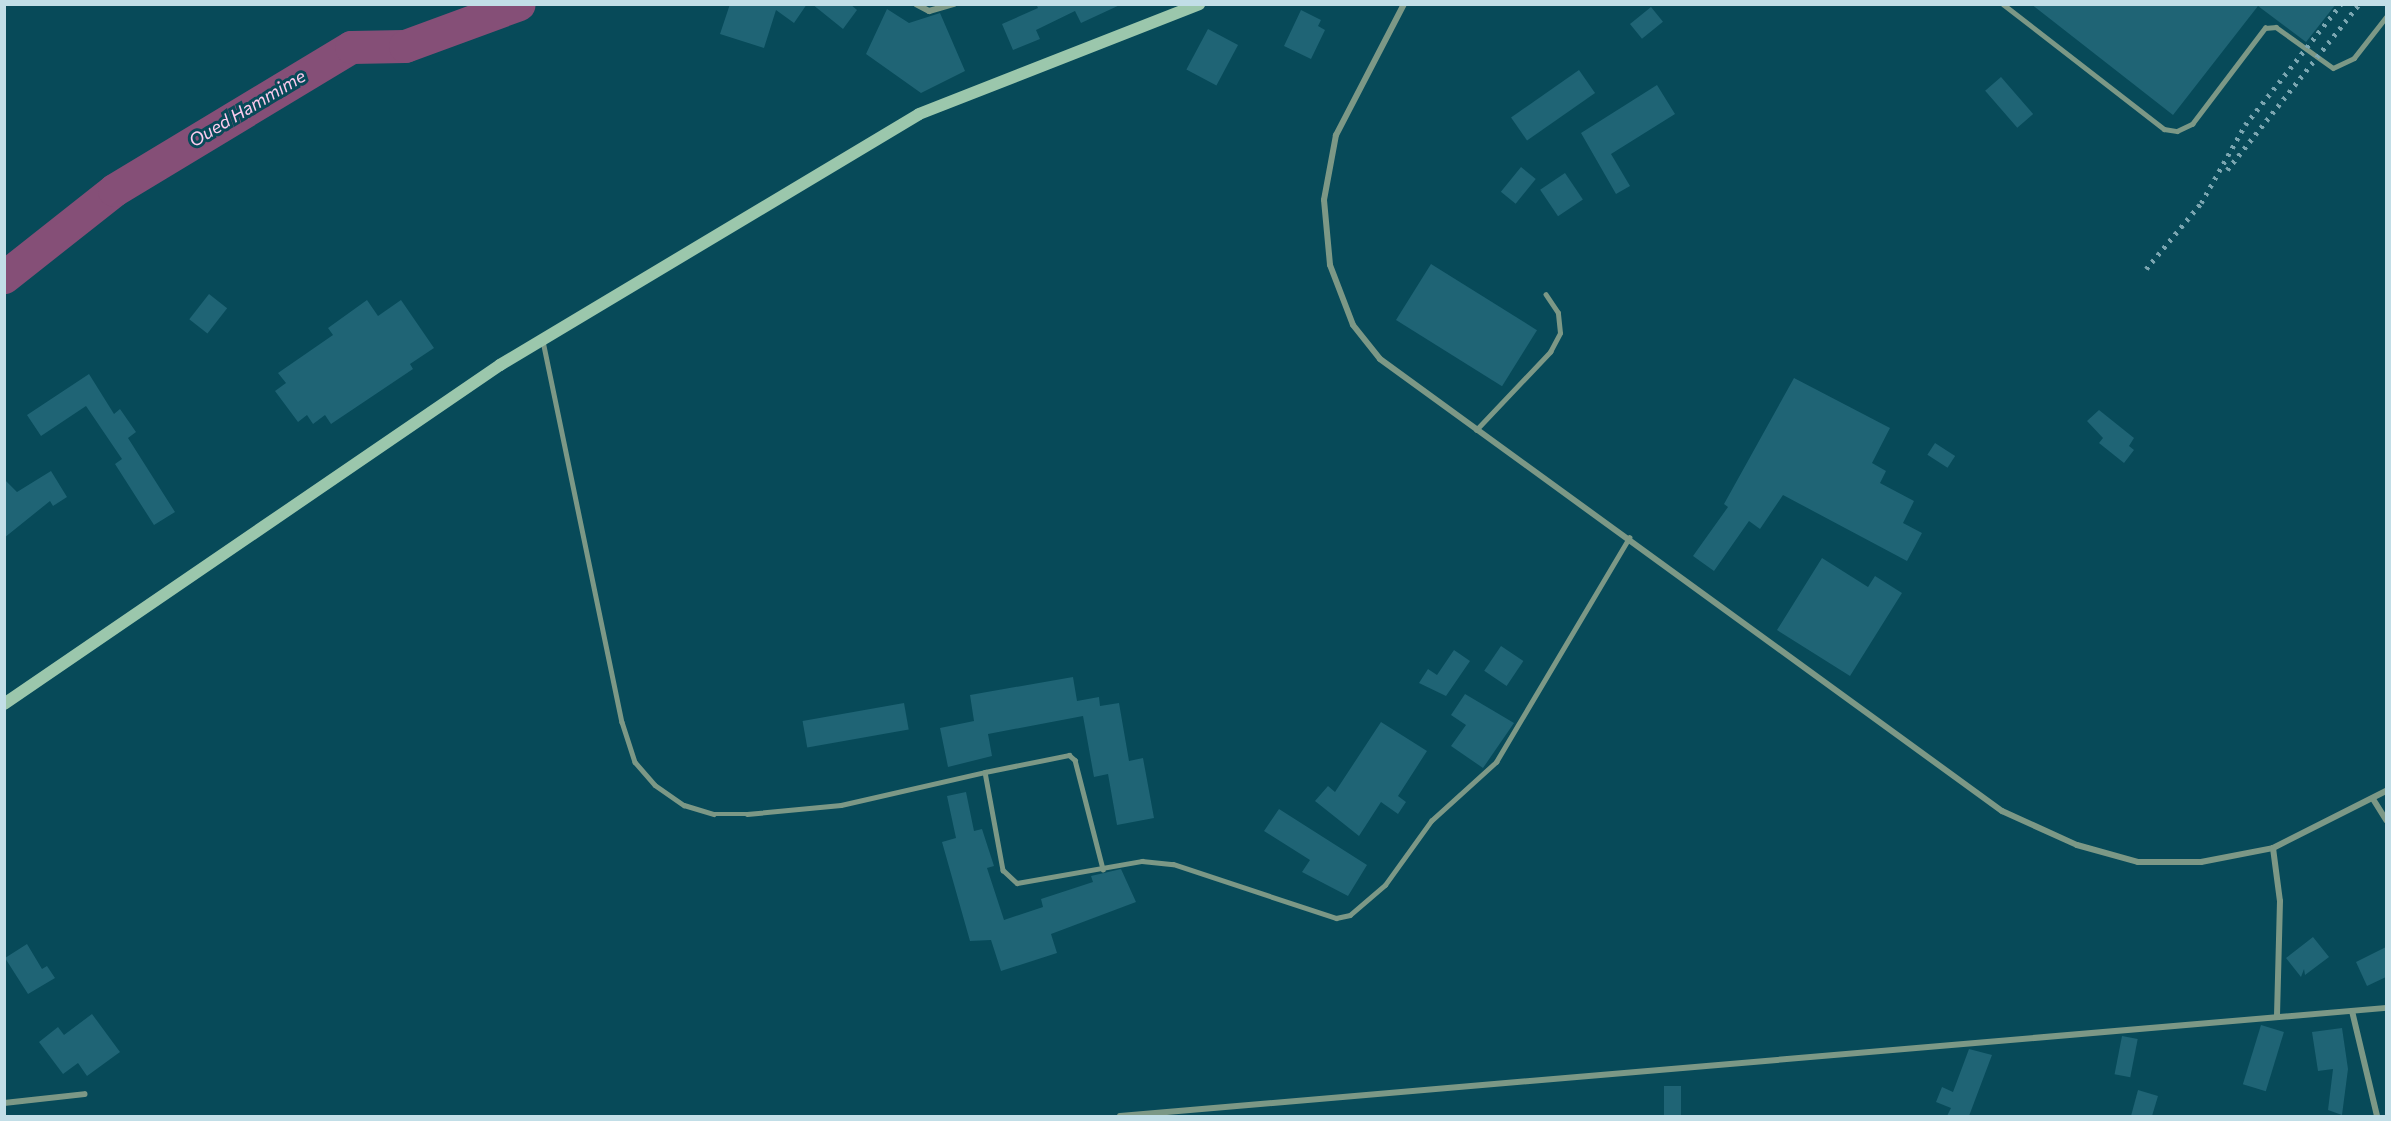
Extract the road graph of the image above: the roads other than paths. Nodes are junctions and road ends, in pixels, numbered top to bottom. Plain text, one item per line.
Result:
1 (916, 4) edge
2 (954, 4) edge
3 (1199, 4) edge
4 (1404, 4) edge
5 (2003, 4) edge
6 (2386, 17) edge
7 (1546, 295) dead end
8 (542, 339) junction
9 (1476, 430) junction
10 (1629, 538) junction
11 (4, 704) edge
12 (985, 772) junction
13 (2386, 790) edge
14 (2373, 800) junction
15 (2386, 820) edge
16 (2273, 848) junction
17 (1103, 869) junction
18 (2386, 1008) edge
19 (2352, 1011) junction
20 (2277, 1017) junction
21 (85, 1094) dead end
22 (4, 1103) edge
23 (1120, 1116) edge
24 (2377, 1116) edge

1 - 2 street
3 - 8 main road
4 - 9 street
5 - 6 lane
7 - 9 lane
8 - 11 main road
8 - 12 lane
9 - 10 street
10 - 16 street
10 - 17 lane
12 - 17 lane
12 - 17 lane
13 - 14 street
14 - 15 street
14 - 16 street
16 - 20 street
18 - 19 street
19 - 20 street
19 - 24 street
20 - 23 street
21 - 22 street

